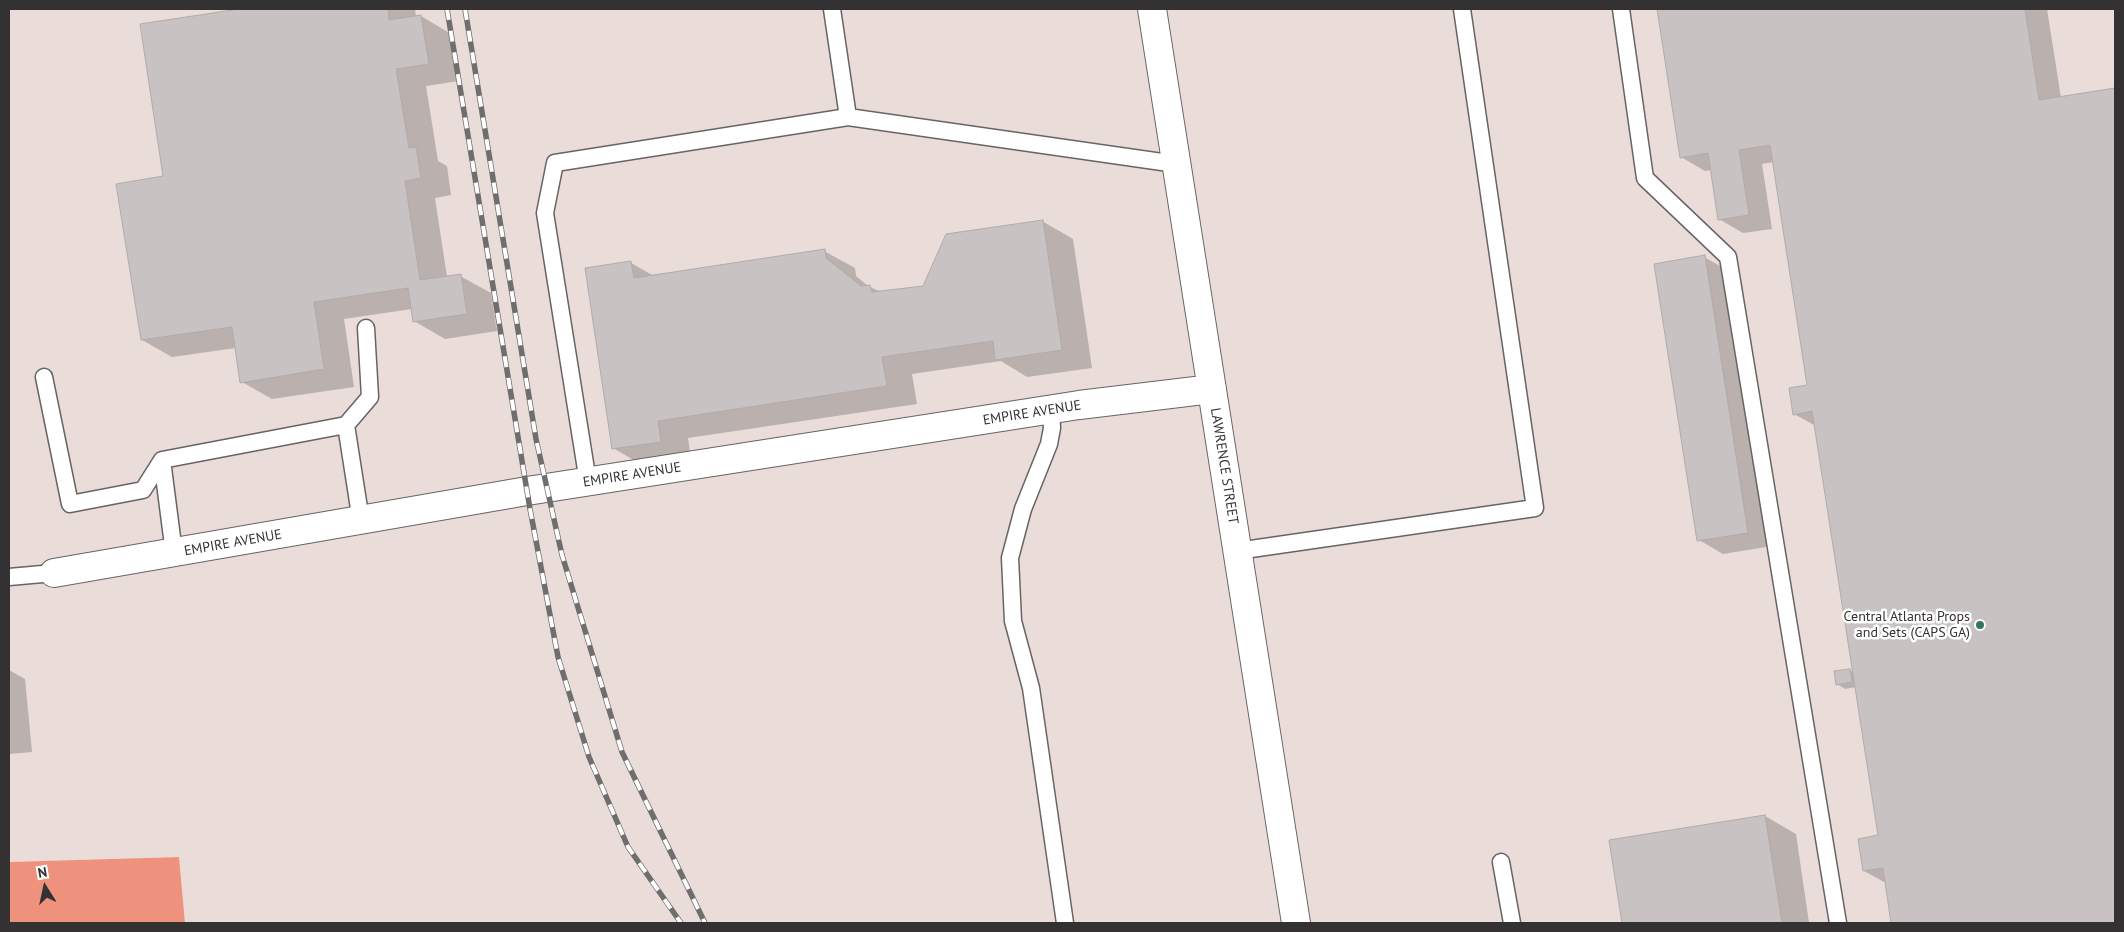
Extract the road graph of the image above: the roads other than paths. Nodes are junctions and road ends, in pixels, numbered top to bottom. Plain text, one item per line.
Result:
1 (832, 9) edge
2 (1152, 9) edge
3 (1462, 9) edge
4 (1621, 9) edge
5 (848, 117) junction
6 (1176, 164) junction
7 (366, 328) dead end
8 (44, 377) dead end
9 (1212, 390) junction
10 (1051, 410) junction
11 (346, 426) junction
12 (162, 460) junction
13 (588, 482) junction
14 (361, 521) junction
15 (1237, 551) junction
16 (174, 553) junction
17 (54, 572) joint
18 (9, 577) edge
19 (1501, 862) dead end
20 (1065, 923) edge
21 (1296, 923) edge
22 (1512, 923) edge
23 (1838, 923) edge

1 - 5 lane
2 - 6 street, LAWRENCE STREET
3 - 15 lane
4 - 23 lane
5 - 6 lane
5 - 13 lane
6 - 9 street, LAWRENCE STREET
7 - 11 lane
8 - 12 lane
9 - 10 street, EMPIRE AVENUE
9 - 15 street, LAWRENCE STREET
10 - 13 street, EMPIRE AVENUE
10 - 20 lane
11 - 12 lane
11 - 14 lane
12 - 16 lane
13 - 14 street, EMPIRE AVENUE
14 - 16 street, EMPIRE AVENUE
15 - 21 street, LAWRENCE STREET
16 - 17 street, EMPIRE AVENUE
17 - 18 lane
19 - 22 lane

